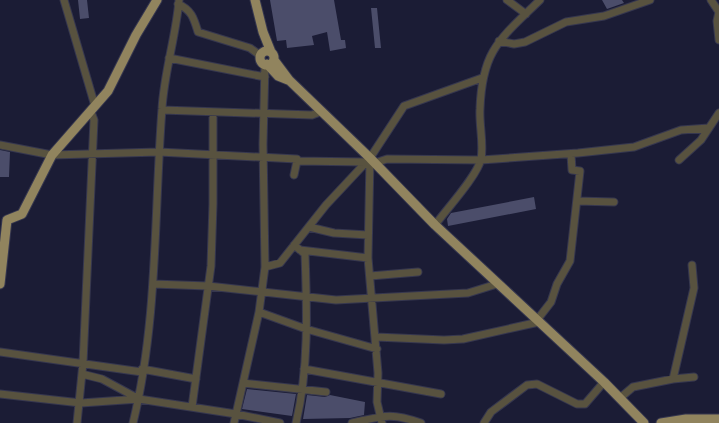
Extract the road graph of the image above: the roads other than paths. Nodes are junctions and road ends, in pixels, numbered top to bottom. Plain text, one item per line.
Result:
1 (64, 0) edge
2 (157, 0) edge
3 (256, 0) edge
4 (507, 0) edge
5 (540, 0) edge
6 (650, 0) edge
7 (711, 0) edge
8 (178, 2) edge
9 (719, 12) edge
10 (526, 14) junction
11 (719, 40) edge
12 (499, 41) junction
13 (169, 58) junction
14 (267, 58) junction
15 (265, 77) junction
16 (482, 78) junction
17 (93, 109) junction
18 (162, 110) junction
19 (213, 112) junction
20 (320, 112) junction
21 (719, 113) edge
22 (263, 114) junction
23 (709, 128) junction
24 (0, 145) edge
25 (159, 152) junction
26 (91, 154) junction
27 (212, 154) junction
28 (570, 154) junction
29 (52, 155) junction
30 (263, 156) junction
31 (297, 159) dead end
32 (481, 160) junction
33 (679, 160) dead end
34 (370, 161) junction
35 (294, 175) dead end
36 (577, 201) junction
37 (614, 202) dead end
38 (4, 220) edge
39 (435, 225) junction
40 (308, 227) junction
41 (368, 235) junction
42 (297, 248) junction
43 (368, 258) junction
44 (692, 265) dead end
45 (265, 267) junction
46 (418, 272) dead end
47 (370, 276) junction
48 (0, 284) edge
49 (153, 284) junction
50 (497, 284) junction
51 (208, 286) junction
52 (261, 292) junction
53 (306, 297) junction
54 (372, 297) junction
55 (259, 312) junction
56 (538, 321) junction
57 (306, 329) junction
58 (376, 337) junction
59 (377, 349) junction
60 (0, 352) edge
61 (83, 363) junction
62 (304, 369) junction
63 (142, 370) junction
64 (82, 374) junction
65 (694, 377) dead end
66 (673, 379) junction
67 (196, 380) junction
68 (378, 382) junction
69 (604, 382) junction
70 (243, 383) junction
71 (302, 388) junction
72 (326, 392) dead end
73 (0, 394) edge
74 (441, 394) dead end
75 (620, 398) junction
76 (139, 399) junction
77 (79, 403) junction
78 (192, 407) junction
79 (236, 414) junction
80 (719, 419) edge
81 (381, 420) edge
82 (77, 423) edge
83 (132, 423) edge
84 (234, 423) edge
85 (280, 423) edge
86 (296, 423) edge
87 (352, 423) edge
88 (421, 423) edge
89 (484, 423) edge
90 (644, 423) edge
91 (661, 423) edge

1 - 17 street
2 - 17 main road
3 - 14 main road
4 - 10 street
5 - 10 street
6 - 12 street
7 - 9 street
8 - 13 street
8 - 14 street
9 - 11 street
10 - 12 street
12 - 16 street
13 - 15 street
13 - 18 street
14 - 15 street
14 - 20 main road
15 - 22 street
16 - 32 street
16 - 34 street
17 - 26 street
17 - 29 main road
18 - 19 street
18 - 25 street
19 - 22 street
19 - 27 street
20 - 22 street
20 - 34 main road
21 - 23 street
22 - 30 street
23 - 28 street
23 - 33 street
24 - 29 street
25 - 26 street
25 - 27 street
25 - 49 street
26 - 29 street
26 - 61 street
27 - 30 street
27 - 51 street
28 - 32 street
28 - 36 street
29 - 38 main road
30 - 31 street
30 - 45 street
32 - 34 street
32 - 39 street
34 - 35 street
34 - 39 main road
34 - 40 street
34 - 41 street
36 - 37 street
36 - 56 street
38 - 48 main road
39 - 50 main road
40 - 41 street
40 - 42 street
41 - 43 street
42 - 43 street
42 - 45 street
42 - 53 street
43 - 47 street
44 - 66 street
45 - 52 street
46 - 47 street
47 - 54 street
49 - 51 street
49 - 63 street
50 - 54 street
50 - 56 main road
51 - 52 street
51 - 67 street
52 - 53 street
52 - 55 street
53 - 54 street
53 - 57 street
54 - 58 street
55 - 57 street
55 - 70 street
56 - 58 street
56 - 69 main road
57 - 59 street
57 - 62 street
58 - 59 street
59 - 68 street
60 - 61 street
61 - 63 street
61 - 64 street
62 - 68 street
62 - 71 street
63 - 67 street
63 - 76 street
64 - 76 street
64 - 77 street
65 - 66 street
66 - 75 street
67 - 78 street
68 - 74 street
68 - 81 street
69 - 75 main road
69 - 89 street
70 - 71 street
70 - 79 street
71 - 72 street
71 - 86 street
73 - 77 street
75 - 90 main road
76 - 77 street
76 - 78 street
76 - 83 street
77 - 82 street
78 - 79 street
79 - 84 street
79 - 85 street
80 - 91 main road
81 - 87 street
81 - 88 street

